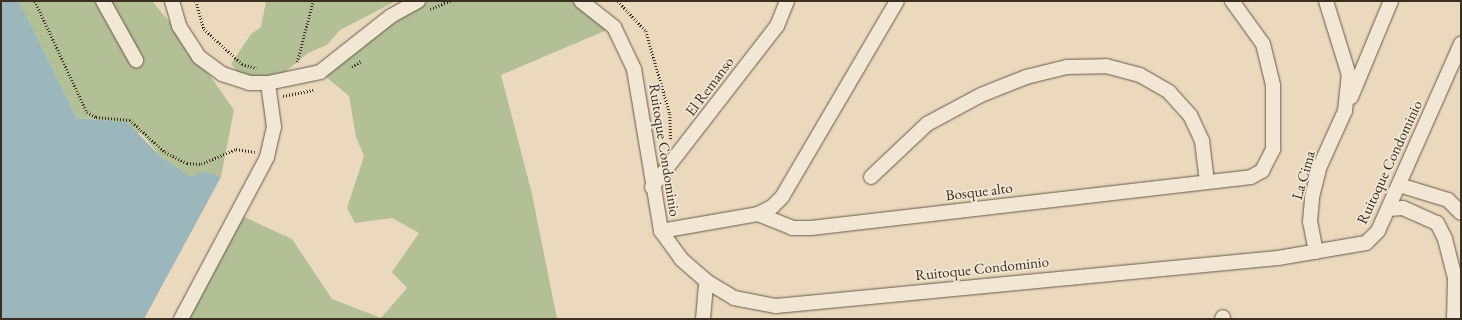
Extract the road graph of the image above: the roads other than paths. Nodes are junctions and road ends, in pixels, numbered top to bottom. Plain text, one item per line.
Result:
1 (102, 1) edge
2 (172, 1) edge
3 (581, 1) edge
4 (787, 1) edge
5 (897, 1) edge
6 (1232, 1) edge
7 (1326, 1) edge
8 (1391, 1) edge
9 (423, 6) edge
10 (1461, 44) edge
11 (136, 60) dead end
12 (265, 76) junction
13 (1345, 111) junction
14 (871, 177) dead end
15 (1207, 182) junction
16 (1399, 185) junction
17 (652, 187) junction
18 (1436, 194) junction
19 (1388, 209) junction
20 (1418, 212) junction
21 (1461, 213) edge
22 (758, 214) junction
23 (661, 231) junction
24 (1316, 252) junction
25 (706, 281) junction
26 (181, 319) edge
27 (702, 319) edge
28 (1454, 319) edge

1 - 11 street
2 - 12 street
3 - 17 street, Ruitoque Condominio
4 - 17 street, El Remanso
5 - 22 street
6 - 15 street, Bosque alto
7 - 13 street, La Cima
8 - 13 street, La Cima
9 - 12 street
10 - 16 street, Ruitoque Condominio
12 - 26 street
13 - 24 street, La Cima
14 - 15 street
15 - 22 street, Bosque alto
16 - 18 street
16 - 19 street, Ruitoque Condominio
17 - 23 street, Ruitoque Condominio
18 - 20 street
18 - 21 street
19 - 20 street
19 - 24 street, Ruitoque Condominio
20 - 28 street
22 - 23 street
23 - 25 street, Ruitoque Condominio
24 - 25 street, Ruitoque Condominio
25 - 27 street

